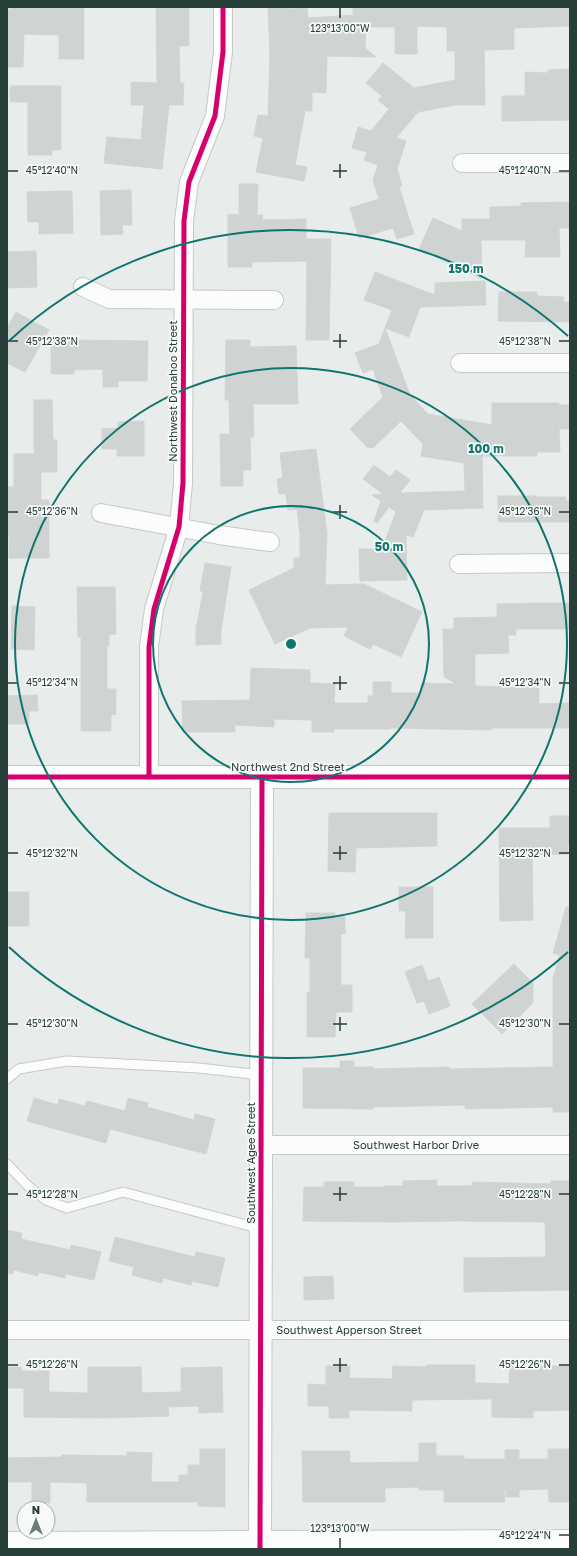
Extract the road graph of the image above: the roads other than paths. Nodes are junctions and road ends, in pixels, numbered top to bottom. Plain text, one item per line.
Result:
1 (223, 7) edge
2 (462, 163) dead end
3 (570, 163) edge
4 (83, 287) dead end
5 (183, 300) junction
6 (274, 300) dead end
7 (460, 363) dead end
8 (570, 363) edge
9 (101, 513) dead end
10 (179, 527) junction
11 (270, 542) dead end
12 (570, 563) edge
13 (459, 564) dead end
14 (7, 777) edge
15 (150, 777) junction
16 (262, 777) junction
17 (570, 777) edge
18 (262, 1075) junction
19 (7, 1079) edge
20 (261, 1145) junction
21 (570, 1145) edge
22 (7, 1164) edge
23 (261, 1229) junction
24 (7, 1330) edge
25 (261, 1330) junction
26 (570, 1330) edge
27 (570, 1540) edge
28 (7, 1541) edge
29 (260, 1545) edge

1 - 5 street, Northwest Donahoo Street
2 - 3 street
4 - 5 street
5 - 6 street
5 - 10 street, Northwest Donahoo Street
7 - 8 street
9 - 10 street
10 - 11 street
10 - 15 street, Northwest Donahoo Street
12 - 13 street
14 - 15 street, Northwest 2nd Street
15 - 16 street, Northwest 2nd Street
16 - 17 street, Northwest 2nd Street
16 - 18 street, Southwest Agee Street
18 - 19 lane
18 - 20 street, Southwest Agee Street
20 - 21 street, Southwest Harbor Drive
20 - 23 street, Southwest Agee Street
22 - 23 lane
23 - 25 street, Southwest Agee Street
24 - 25 street, Southwest Apperson Street
25 - 26 street, Southwest Apperson Street
25 - 29 street, Southwest Agee Street
27 - 29 street
28 - 29 street

